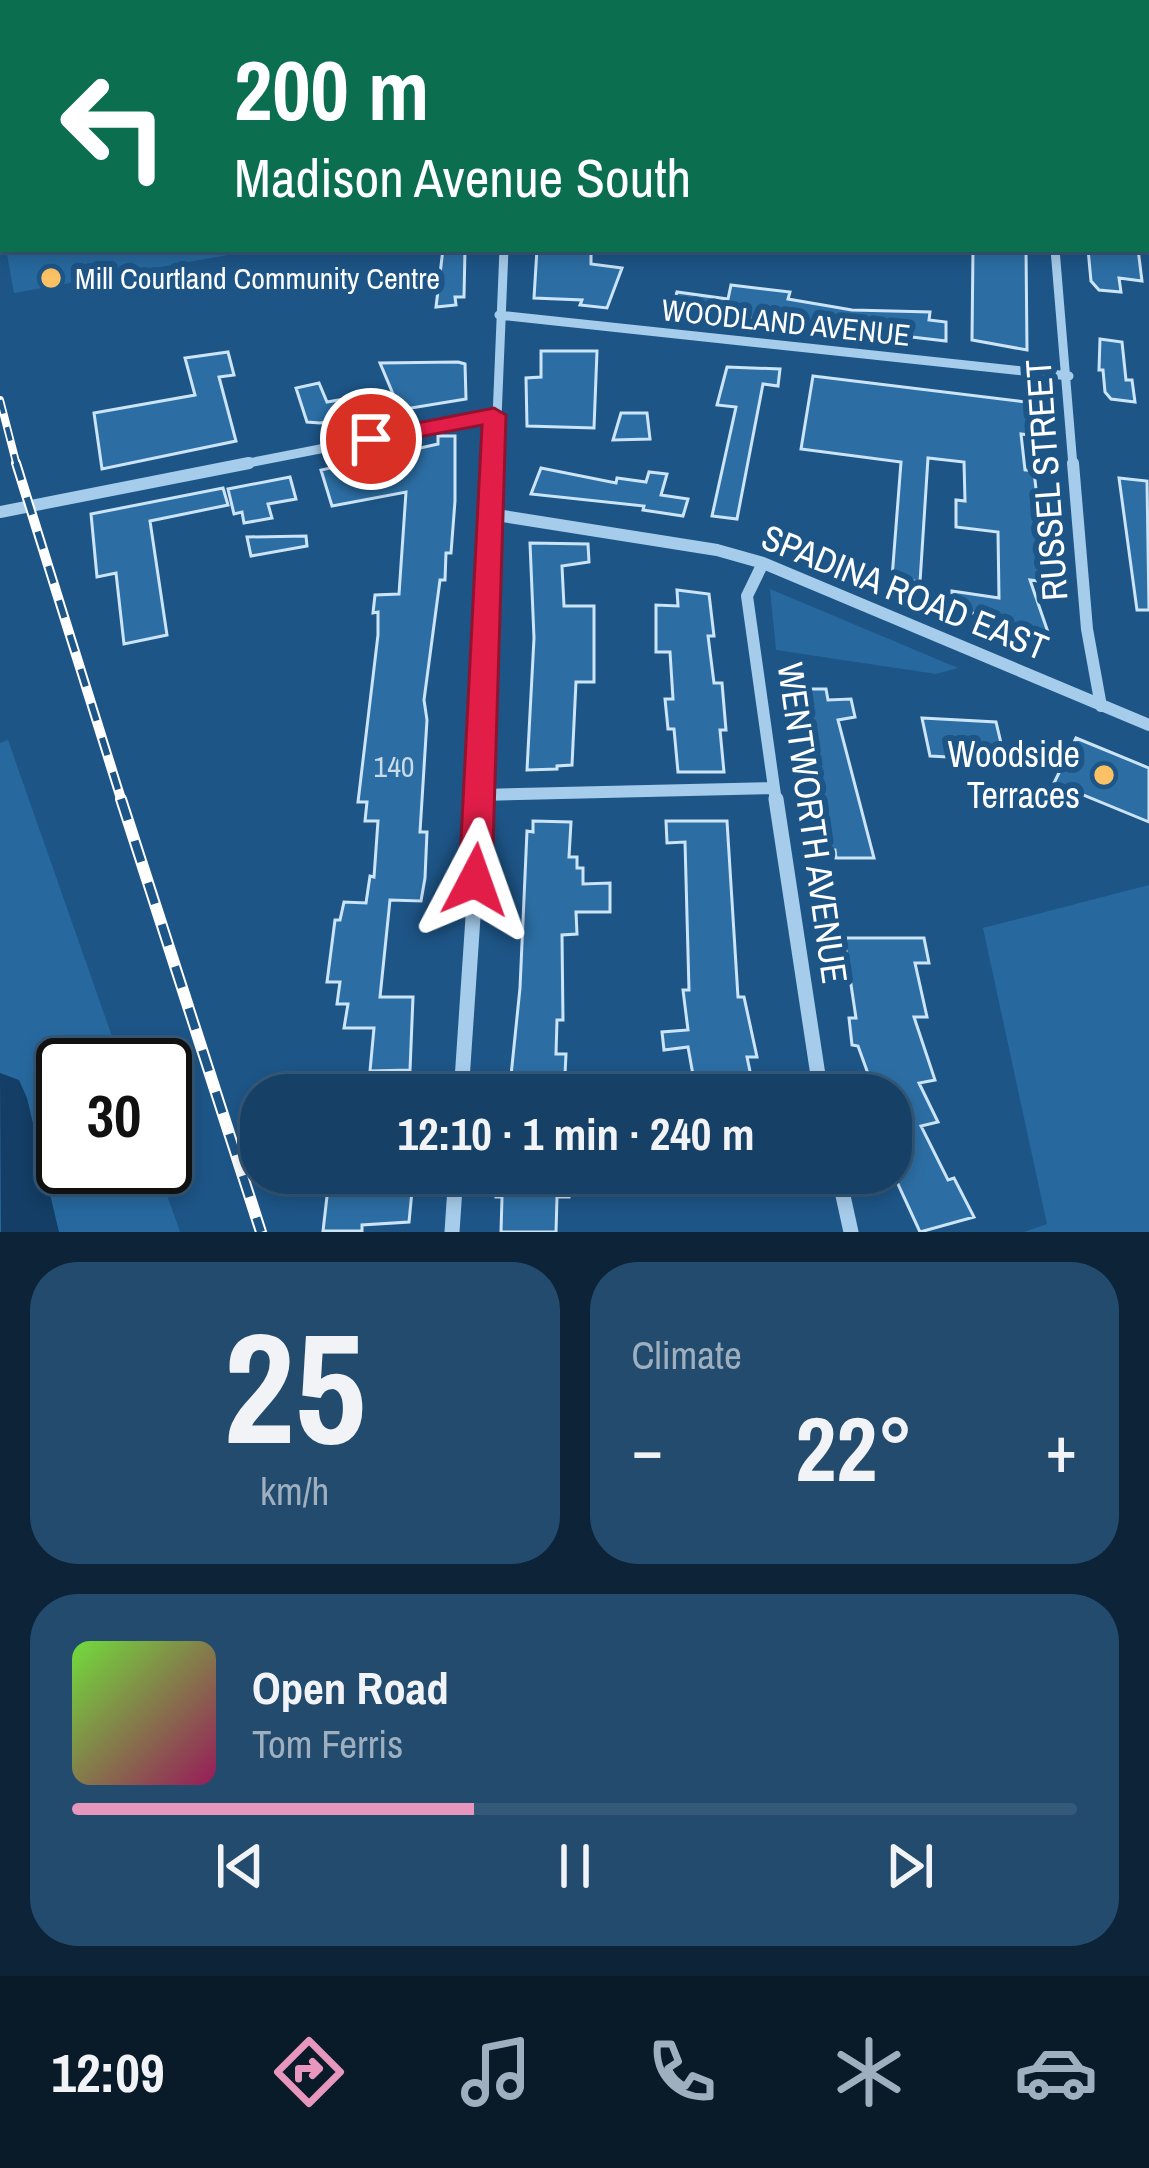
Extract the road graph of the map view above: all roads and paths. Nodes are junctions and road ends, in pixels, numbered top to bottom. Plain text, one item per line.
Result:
1 (504, 252) edge
2 (1054, 252) edge
3 (499, 315) junction
4 (1069, 376) junction
5 (494, 415) junction
6 (0, 512) edge
7 (490, 514) junction
8 (763, 563) junction
9 (1101, 706) junction
10 (1149, 725) edge
11 (774, 788) junction
12 (481, 795) junction
13 (462, 1074) edge
14 (818, 1074) edge
15 (455, 1194) edge
16 (843, 1194) edge
17 (452, 1232) edge
18 (851, 1232) edge

1 - 3 street
2 - 4 street, RUSSEL STREET
3 - 4 street, WOODLAND AVENUE
3 - 5 street
4 - 9 street, RUSSEL STREET
5 - 6 street
5 - 7 street
7 - 8 street, SPADINA ROAD EAST
7 - 12 street
8 - 9 street, SPADINA ROAD EAST
8 - 11 street, WENTWORTH AVENUE
9 - 10 street, SPADINA ROAD EAST
11 - 12 street
11 - 14 street, WENTWORTH AVENUE
12 - 13 street
15 - 17 street
16 - 18 street

